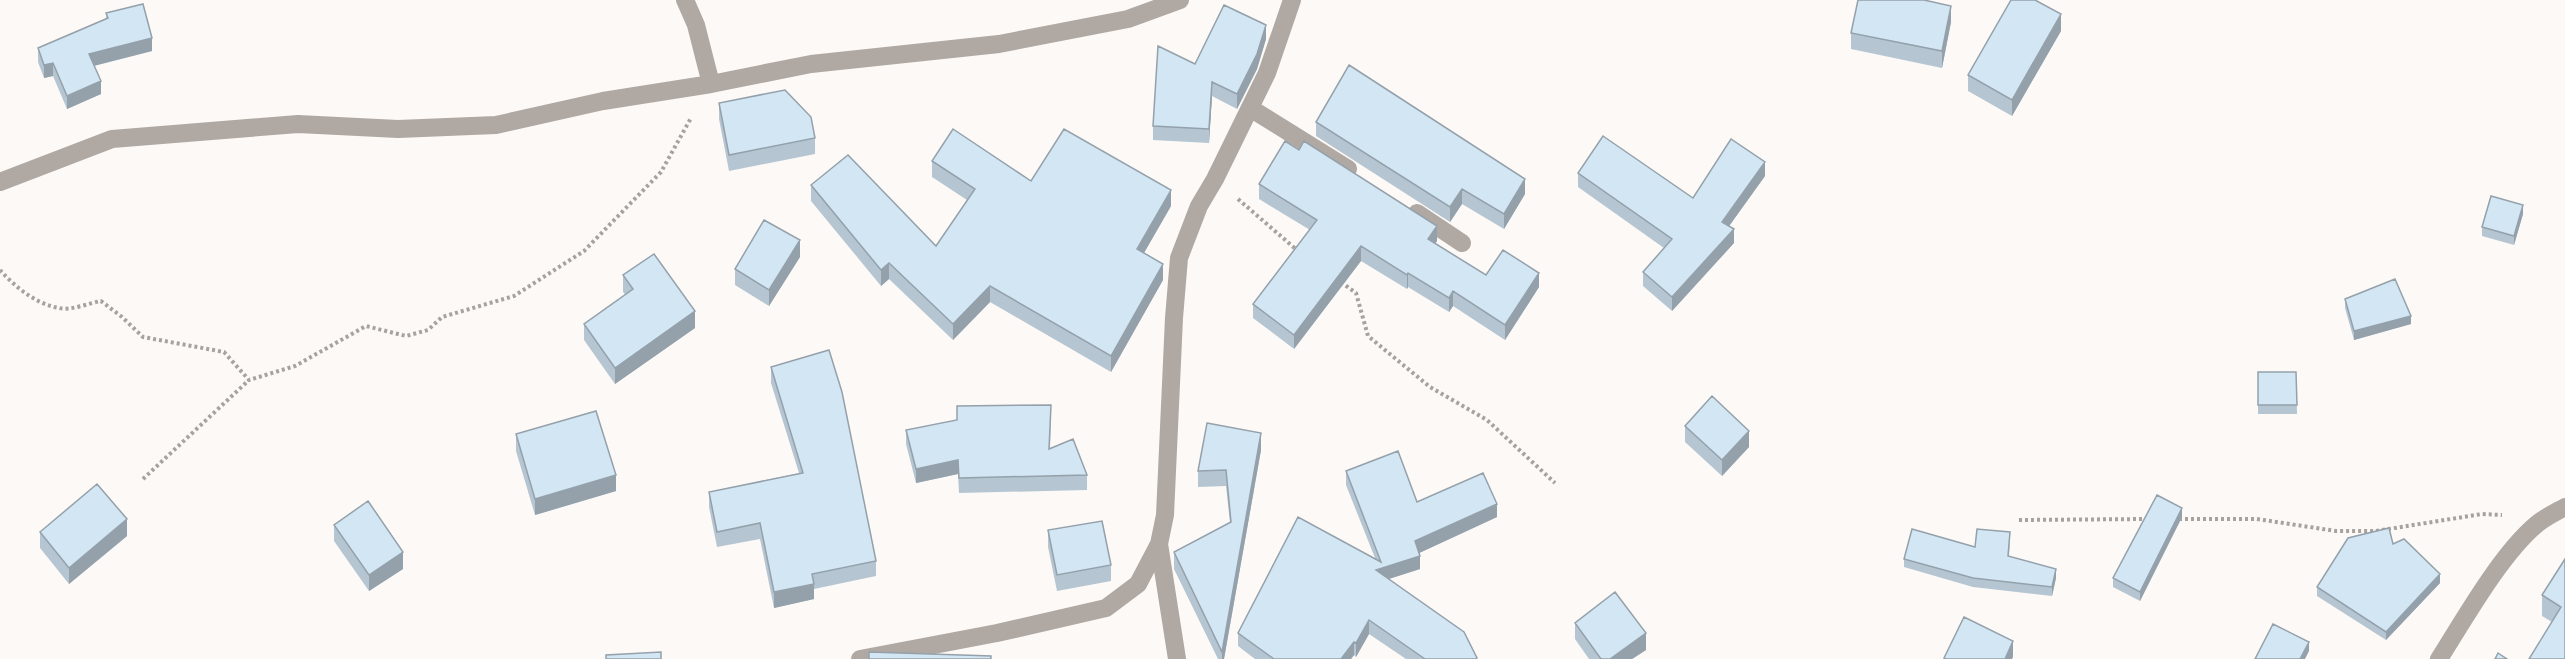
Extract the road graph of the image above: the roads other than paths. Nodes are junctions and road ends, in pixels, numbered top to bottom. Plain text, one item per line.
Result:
1 (685, 0) edge
2 (1180, 0) edge
3 (1292, 0) edge
4 (711, 84) junction
5 (1251, 108) junction
6 (1361, 178) edge
7 (0, 182) edge
8 (1402, 204) edge
9 (1462, 243) dead end
10 (2565, 507) edge
11 (1159, 544) junction
12 (860, 659) edge
13 (1177, 659) edge
14 (2439, 659) edge

1 - 4 street
2 - 4 street
3 - 5 street
4 - 7 street
5 - 6 street
5 - 11 street
8 - 9 street
10 - 14 street
11 - 12 street
11 - 13 street

